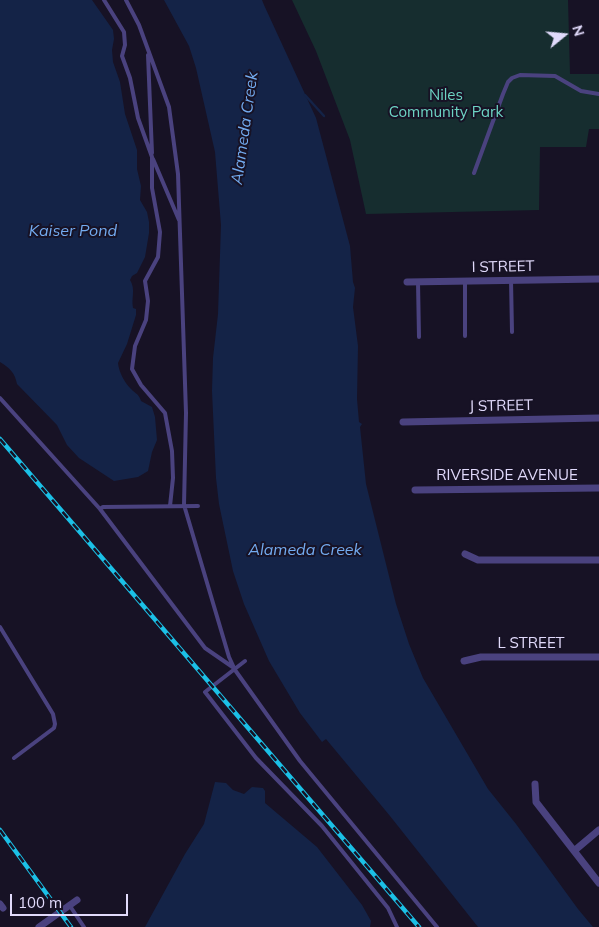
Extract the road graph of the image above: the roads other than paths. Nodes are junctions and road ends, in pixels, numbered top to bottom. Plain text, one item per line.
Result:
1 (104, 0) edge
2 (126, 0) edge
3 (148, 50) junction
4 (599, 94) edge
5 (152, 157) junction
6 (474, 173) dead end
7 (180, 222) junction
8 (599, 279) edge
9 (511, 280) junction
10 (465, 281) junction
11 (407, 282) dead end
12 (418, 282) junction
13 (512, 332) dead end
14 (465, 336) dead end
15 (419, 337) dead end
16 (0, 398) edge
17 (599, 418) edge
18 (403, 422) dead end
19 (599, 488) edge
20 (415, 490) dead end
21 (170, 506) junction
22 (184, 506) junction
23 (198, 506) dead end
24 (100, 509) junction
25 (465, 554) dead end
26 (599, 560) edge
27 (0, 627) edge
28 (599, 657) edge
29 (245, 661) dead end
30 (464, 661) dead end
31 (236, 670) junction
32 (14, 758) dead end
33 (535, 784) dead end
34 (599, 830) edge
35 (574, 851) junction
36 (599, 883) edge
37 (76, 900) dead end
38 (70, 906) junction
39 (39, 927) edge
40 (84, 927) edge
41 (397, 927) edge
42 (437, 927) edge

1 - 5 lane
2 - 3 lane
3 - 5 lane
3 - 7 lane
4 - 6 lane
5 - 7 lane
5 - 21 lane
7 - 22 lane
8 - 9 street, I STREET
9 - 10 street, I STREET
9 - 13 lane
10 - 12 street, I STREET
10 - 14 lane
11 - 12 street, I STREET
12 - 15 lane
16 - 24 lane
17 - 18 street, J STREET
19 - 20 street, RIVERSIDE AVENUE
21 - 22 lane
21 - 24 lane
22 - 23 lane
22 - 31 lane
24 - 31 lane
25 - 26 street
27 - 32 lane
28 - 30 street, L STREET
29 - 31 lane
31 - 41 lane
31 - 42 lane
33 - 35 street
34 - 35 street
35 - 36 street
37 - 38 street
38 - 39 street
38 - 40 lane

